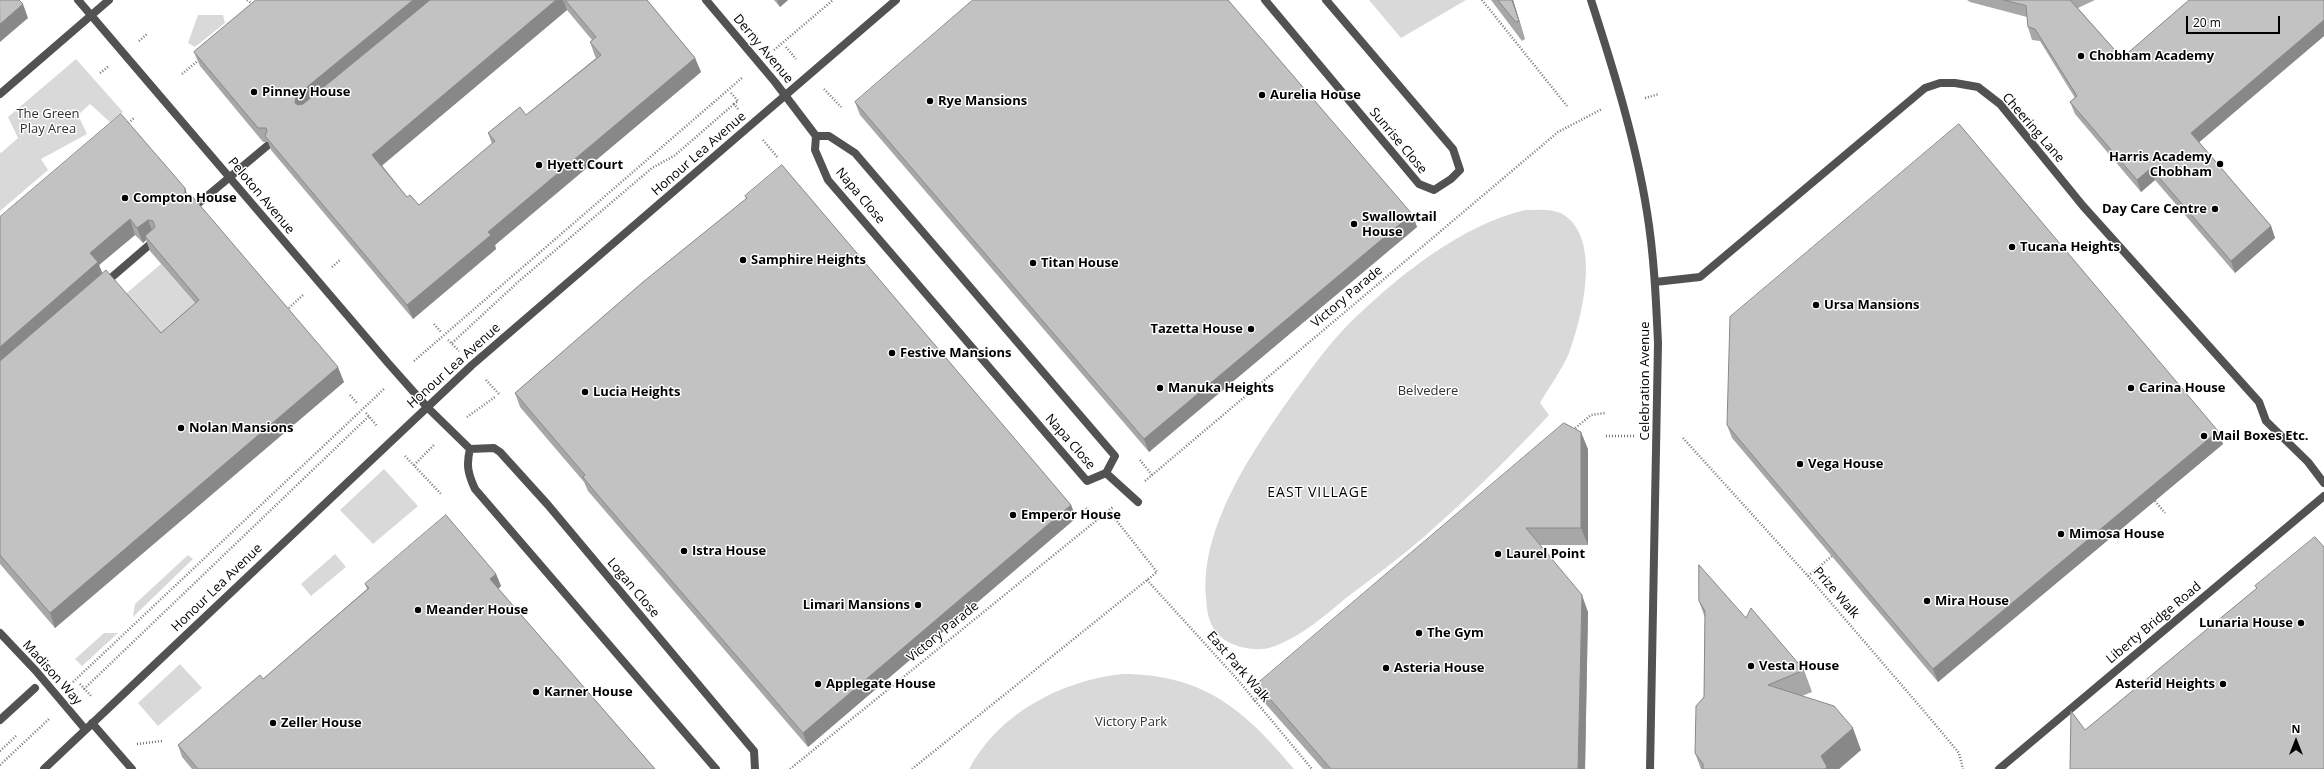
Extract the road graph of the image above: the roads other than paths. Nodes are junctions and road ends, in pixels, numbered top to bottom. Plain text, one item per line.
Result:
1 (78, 0) edge
2 (109, 0) edge
3 (706, 0) edge
4 (896, 0) edge
5 (1265, 0) edge
6 (1326, 0) edge
7 (1591, 0) edge
8 (91, 16) junction
9 (0, 94) edge
10 (785, 96) junction
11 (816, 136) junction
12 (267, 146) edge
13 (230, 177) junction
14 (194, 207) edge
15 (874, 232) junction
16 (867, 237) dead end
17 (155, 240) edge
18 (1655, 282) junction
19 (101, 286) edge
20 (427, 406) junction
21 (470, 449) junction
22 (1106, 473) junction
23 (2324, 482) edge
24 (2324, 496) edge
25 (1138, 502) dead end
26 (0, 633) edge
27 (35, 688) dead end
28 (0, 720) edge
29 (92, 723) junction
30 (85, 729) junction
31 (44, 769) edge
32 (132, 769) edge
33 (716, 769) edge
34 (755, 769) edge
35 (1650, 769) edge
36 (1999, 769) edge

1 - 8 street, Peloton Avenue
2 - 8 street
3 - 10 street, Derny Avenue
4 - 10 street, Honour Lea Avenue
5 - 6 street, Sunrise Close
7 - 18 street, Celebration Avenue
8 - 9 street
8 - 13 street, Peloton Avenue
10 - 11 street
10 - 20 street, Honour Lea Avenue
11 - 15 street, Napa Close
11 - 22 street, Napa Close
12 - 13 street
13 - 14 street
13 - 20 street, Peloton Avenue
15 - 16 street
15 - 22 street, Napa Close
17 - 19 street
18 - 23 street, Cheering Lane
18 - 35 street, Celebration Avenue
20 - 21 street
20 - 29 street, Honour Lea Avenue
21 - 33 street
21 - 34 street, Logan Close
22 - 25 street
24 - 36 street, Liberty Bridge Road
26 - 30 street, Madison Way
27 - 28 street
29 - 30 street, Honour Lea Avenue
29 - 32 street
30 - 31 street, Honour Lea Avenue

